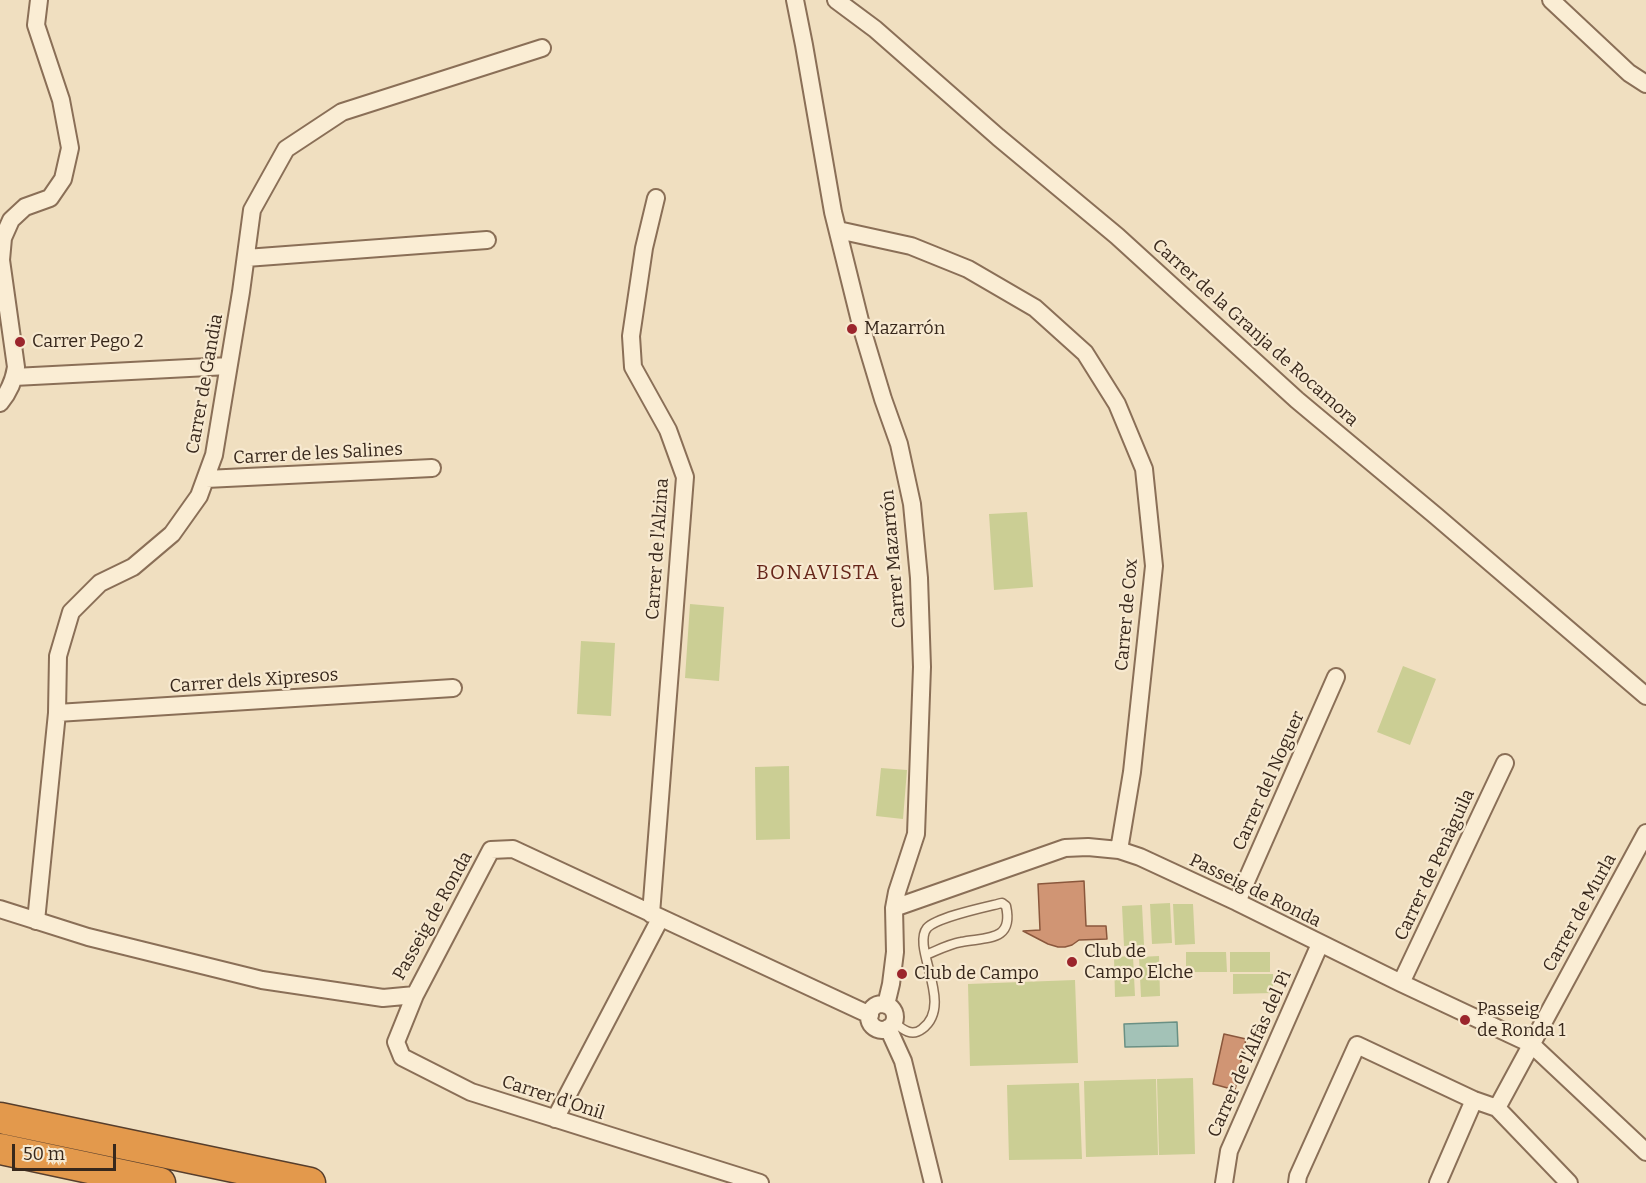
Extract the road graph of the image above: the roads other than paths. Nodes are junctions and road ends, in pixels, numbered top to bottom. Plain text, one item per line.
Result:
1 (39, 0) edge
2 (795, 0) edge
3 (836, 0) edge
4 (1551, 0) edge
5 (542, 48) dead end
6 (1646, 84) edge
7 (656, 198) dead end
8 (838, 230) junction
9 (487, 240) dead end
10 (246, 258) junction
11 (228, 366) junction
12 (14, 377) junction
13 (0, 403) edge
14 (432, 468) dead end
15 (206, 479) junction
16 (1336, 677) dead end
17 (453, 688) dead end
18 (1646, 696) edge
19 (57, 713) junction
20 (1505, 763) dead end
21 (1644, 843) edge
22 (1119, 850) junction
23 (1237, 902) junction
24 (894, 908) junction
25 (0, 909) edge
26 (656, 916) junction
27 (36, 921) junction
28 (1320, 944) junction
29 (926, 955) junction
30 (1401, 983) junction
31 (415, 996) junction
32 (886, 1005) junction
33 (870, 1015) junction
34 (891, 1025) junction
35 (1532, 1044) junction
36 (1474, 1100) junction
37 (1497, 1108) junction
38 (0, 1118) edge
39 (555, 1119) junction
40 (0, 1149) edge
41 (1646, 1152) edge
42 (160, 1183) edge
43 (310, 1183) edge
44 (760, 1183) edge
45 (933, 1183) edge
46 (1224, 1183) edge
47 (1297, 1183) edge
48 (1438, 1183) edge
49 (1569, 1183) edge

1 - 12 street
2 - 8 street, Carrer Mazarrón
3 - 18 street, Carrer de la Granja de Rocamora
4 - 6 street
5 - 10 street, Carrer de Gandia
7 - 26 street, Carrer de l'Alzina
8 - 22 street, Carrer de Cox
8 - 24 street, Carrer Mazarrón
9 - 10 street
10 - 11 street, Carrer de Gandia
11 - 12 street
11 - 15 street, Carrer de Gandia
12 - 13 street
14 - 15 street, Carrer de les Salines
15 - 19 street, Carrer de Gandia
16 - 23 street, Carrer del Noguer
17 - 19 street, Carrer dels Xipresos
19 - 27 street, Carrer de Gandia
20 - 30 street, Carrer de Penàguila
21 - 35 street, Carrer de Murla
22 - 23 street, Passeig de Ronda
22 - 24 street, Passeig de Ronda
23 - 28 street, Passeig de Ronda
24 - 32 street
25 - 27 street, Passeig de Ronda
26 - 31 street, Passeig de Ronda
26 - 33 street, Passeig de Ronda
26 - 39 street, Carrer de l'Alzina
27 - 31 street, Passeig de Ronda
28 - 30 street, Passeig de Ronda
28 - 46 street, Carrer de l'Alfàs del Pi
29 - 29 lane
29 - 34 lane
30 - 35 street, Passeig de Ronda
31 - 39 street, Carrer d'Onil
32 - 33 street
32 - 34 street
33 - 34 street
34 - 45 street
35 - 37 street, Carrer de Murla
35 - 41 street, Passeig de Ronda
36 - 37 street
36 - 47 street
36 - 48 street
37 - 49 street
38 - 43 highway
39 - 44 street, Carrer d'Onil
40 - 42 highway

